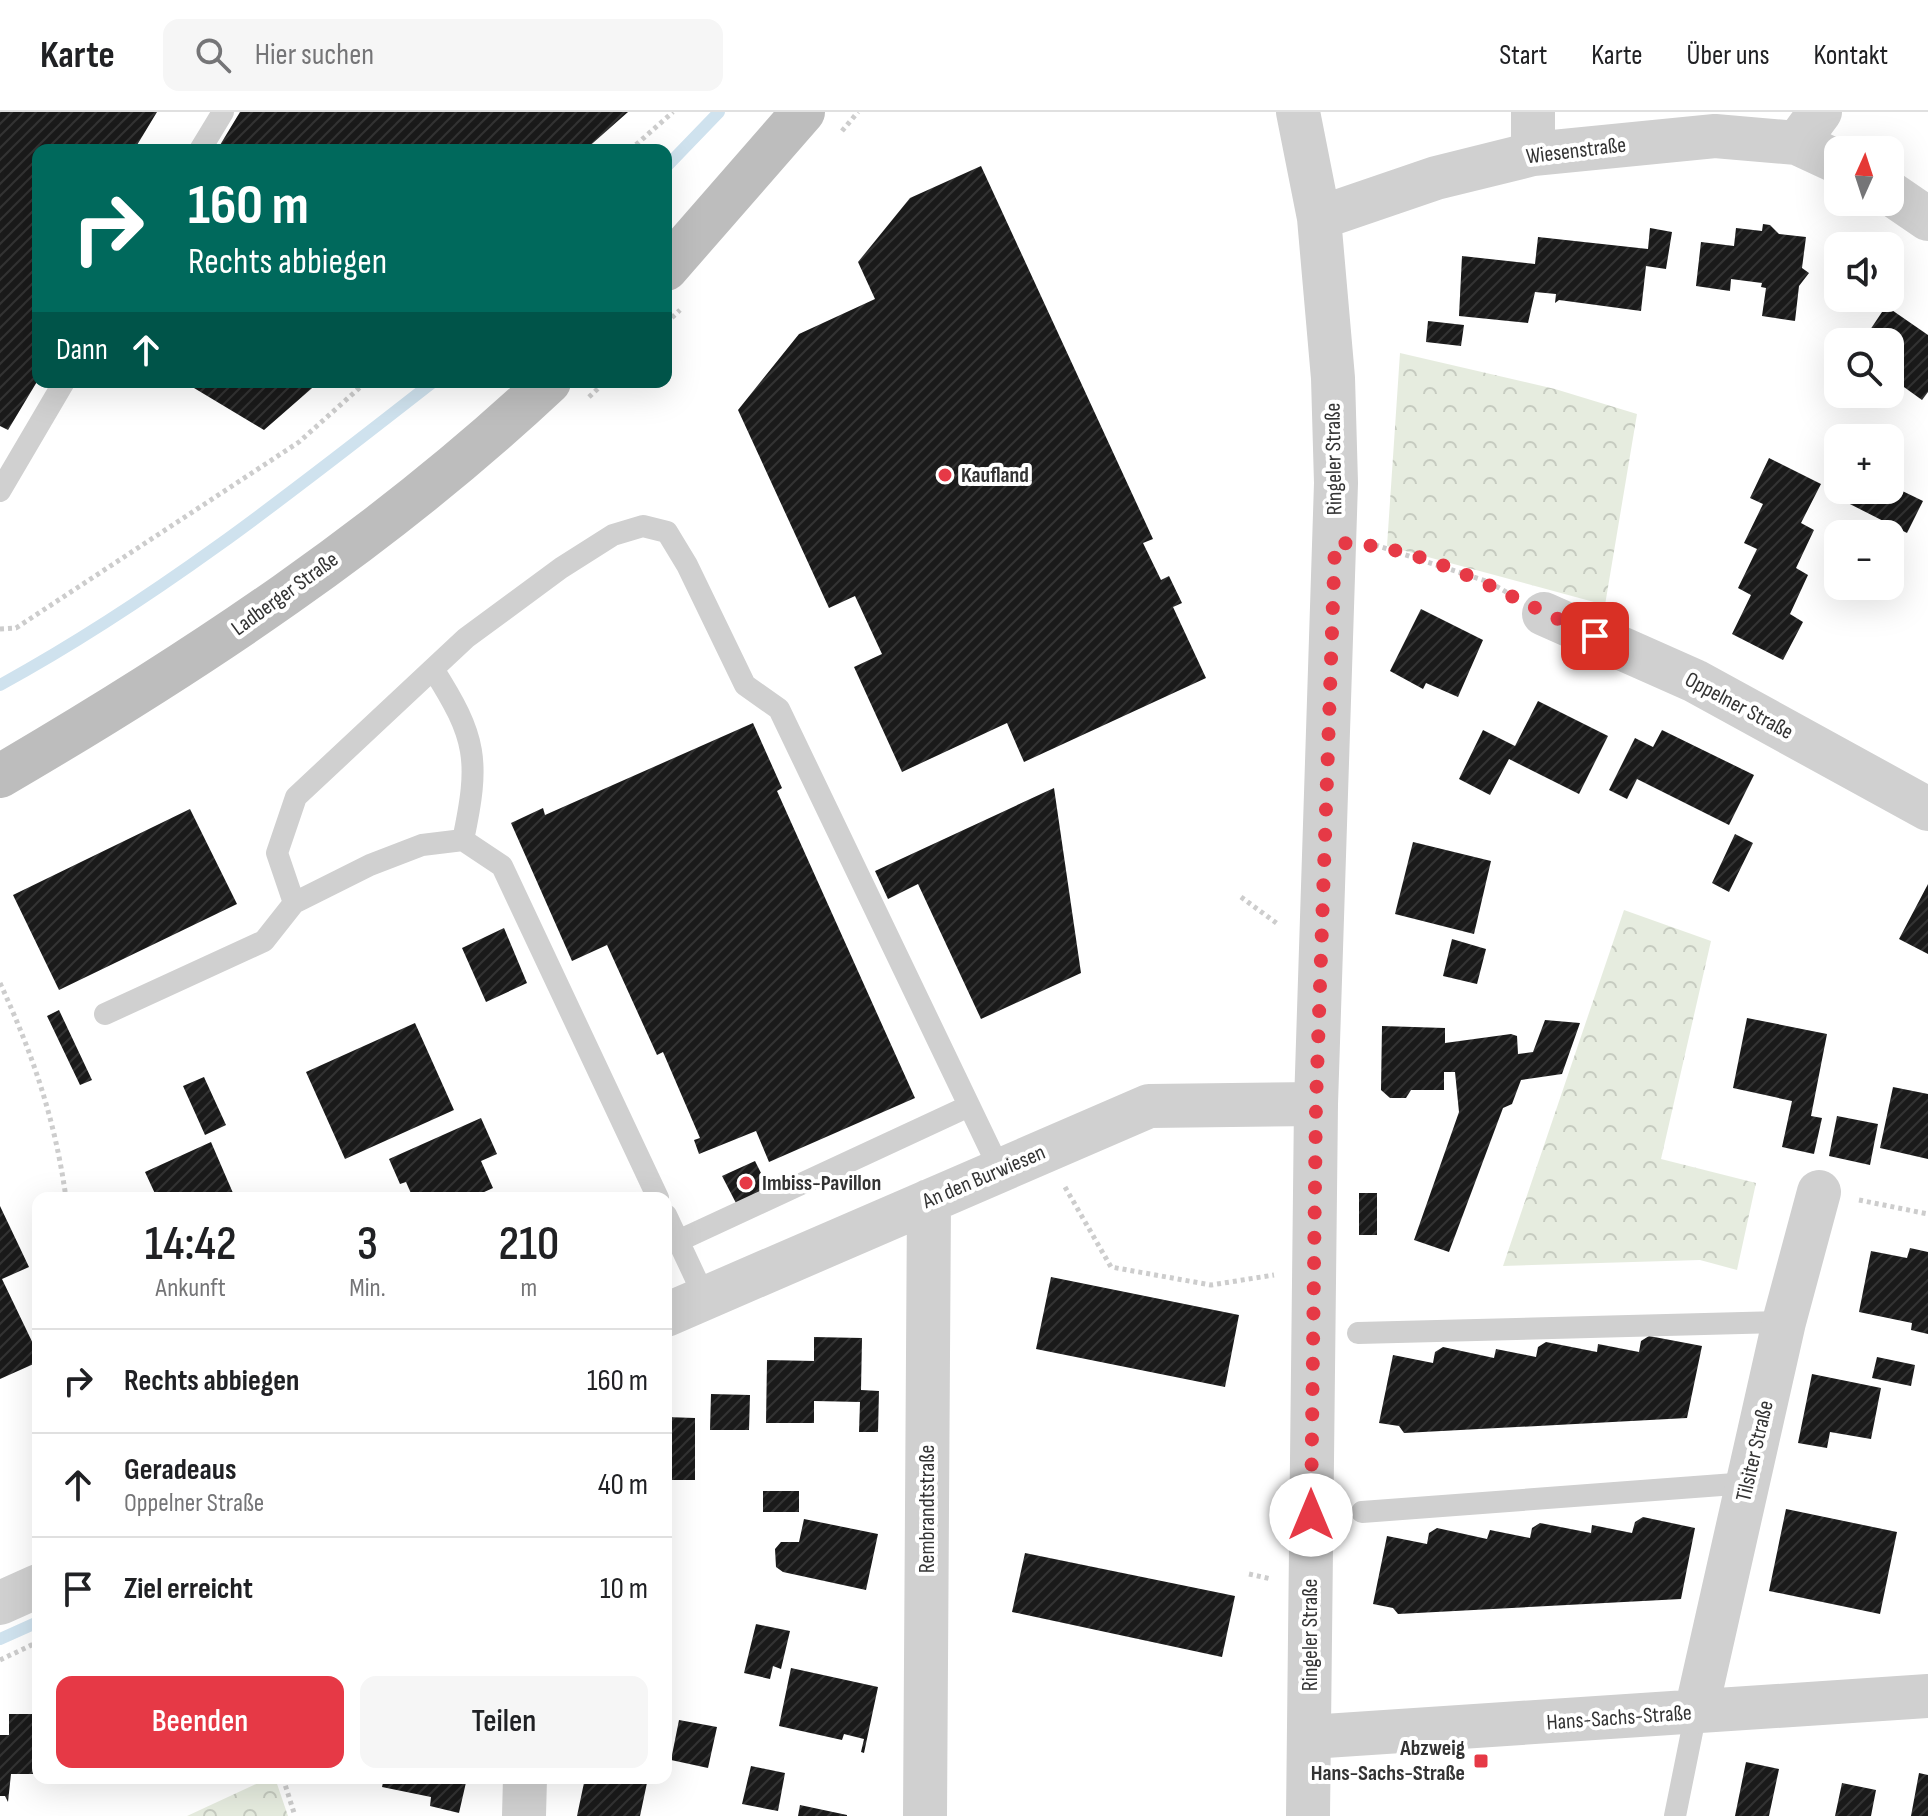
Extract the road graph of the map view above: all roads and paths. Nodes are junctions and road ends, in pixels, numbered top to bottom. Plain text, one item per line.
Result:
1 (223, 112) edge
2 (673, 112) edge
3 (803, 112) edge
4 (1298, 112) edge
5 (1808, 127) edge
6 (1533, 133) edge
7 (204, 144) edge
8 (637, 144) edge
9 (1824, 146) edge
10 (1904, 203) edge
11 (1319, 218) junction
12 (1928, 219) edge
13 (672, 262) edge
14 (60, 388) edge
15 (359, 388) edge
16 (542, 388) edge
17 (0, 491) edge
18 (1335, 543) junction
19 (1544, 614) joint
20 (0, 629) edge
21 (433, 669) junction
22 (0, 776) edge
23 (1928, 809) edge
24 (463, 840) junction
25 (294, 903) junction
26 (0, 983) edge
27 (105, 1014) dead end
28 (1316, 1104) junction
29 (969, 1106) junction
30 (1045, 1151) junction
31 (1000, 1170) junction
32 (65, 1192) edge
33 (655, 1192) edge
34 (1819, 1192) joint
35 (929, 1201) junction
36 (1928, 1214) edge
37 (672, 1228) edge
38 (678, 1241) junction
39 (1313, 1272) junction
40 (686, 1307) edge
41 (1784, 1322) junction
42 (1358, 1333) dead end
43 (1748, 1483) junction
44 (1362, 1512) dead end
45 (32, 1589) edge
46 (0, 1603) edge
47 (32, 1645) edge
48 (0, 1660) edge
49 (1928, 1696) edge
50 (1696, 1712) junction
51 (1310, 1737) junction
52 (285, 1784) edge
53 (525, 1784) edge
54 (295, 1816) edge
55 (524, 1816) edge
56 (925, 1816) edge
57 (1308, 1816) edge
58 (1675, 1816) edge

1 - 7 lane
2 - 8 path
3 - 13 main road
4 - 11 street, Ringeler Straße
5 - 6 street, Wiesenstraße
5 - 9 street, Wiesenstraße
6 - 11 street, Wiesenstraße
10 - 12 street
11 - 18 street, Ringeler Straße
14 - 17 lane
15 - 20 path
16 - 22 main road, Ladberger Straße
18 - 19 path
18 - 28 street, Ringeler Straße
19 - 23 street, Oppelner Straße
21 - 24 lane
21 - 25 lane
21 - 29 lane
24 - 25 lane
24 - 33 lane
25 - 27 lane
26 - 32 path
28 - 30 street, An den Burwiesen
28 - 39 street, Ringeler Straße
29 - 31 lane
29 - 38 lane
30 - 31 street, An den Burwiesen
30 - 39 path
31 - 35 street, An den Burwiesen
34 - 36 path
34 - 41 street, Tilsiter Straße
35 - 40 street, An den Burwiesen
35 - 56 street, Rembrandtstraße
37 - 38 lane
38 - 40 lane
39 - 51 street, Ringeler Straße
41 - 42 lane
41 - 43 street, Tilsiter Straße
43 - 44 lane
43 - 50 street, Tilsiter Straße
45 - 46 street
47 - 48 path
49 - 50 street, Hans-Sachs-Straße
50 - 51 street, Hans-Sachs-Straße
50 - 58 lane
51 - 57 street, Ringeler Straße
52 - 54 path
53 - 55 street

